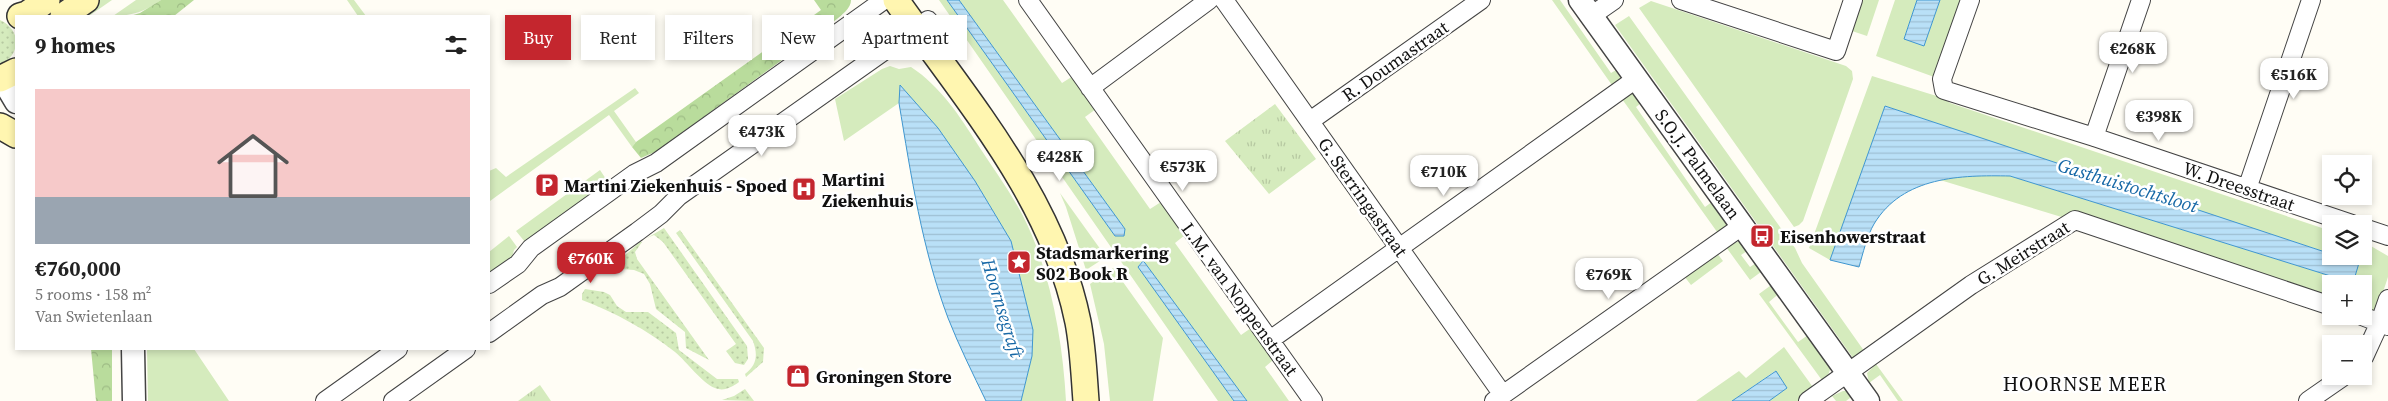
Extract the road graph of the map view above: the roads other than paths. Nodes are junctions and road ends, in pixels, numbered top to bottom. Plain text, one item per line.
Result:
1 (47, 0) edge
2 (86, 0) edge
3 (884, 0) edge
4 (896, 0) edge
5 (914, 0) edge
6 (1028, 0) edge
7 (1209, 0) edge
8 (1224, 0) edge
9 (1481, 0) edge
10 (1614, 0) edge
11 (1681, 0) edge
12 (1853, 0) edge
13 (1970, 0) edge
14 (2141, 0) edge
15 (2311, 0) edge
16 (0, 5) edge
17 (1586, 8) edge
18 (18, 15) edge
19 (24, 15) edge
20 (64, 15) edge
21 (912, 15) edge
22 (919, 15) edge
23 (872, 60) edge
24 (945, 60) edge
25 (950, 60) edge
26 (15, 72) edge
27 (0, 79) edge
28 (1636, 79) junction
29 (1090, 88) junction
30 (15, 100) edge
31 (1310, 121) junction
32 (0, 126) edge
33 (15, 134) edge
34 (2094, 137) junction
35 (2247, 189) junction
36 (2325, 215) edge
37 (1742, 226) junction
38 (2372, 231) edge
39 (2388, 236) edge
40 (1400, 248) junction
41 (490, 283) edge
42 (2388, 299) edge
43 (2322, 303) edge
44 (2372, 320) edge
45 (2384, 324) edge
46 (490, 332) edge
47 (1270, 340) junction
48 (2372, 344) edge
49 (133, 350) edge
50 (397, 350) edge
51 (465, 350) edge
52 (1848, 373) junction
53 (2331, 385) edge
54 (1498, 398) edge
55 (134, 401) edge
56 (325, 401) edge
57 (393, 401) edge
58 (1086, 401) edge
59 (1101, 401) edge
60 (1313, 401) edge
61 (1808, 401) edge
62 (1868, 401) edge
63 (2308, 401) edge

1 - 19 main road
2 - 20 main road
3 - 41 street
4 - 21 main road
5 - 22 main road
6 - 29 street, L.M. van Noppenstraat
7 - 29 street
8 - 31 street, G. Sterringastraat
9 - 31 street, R. Doumastraat
10 - 17 street
11 - 12 street
13 - 34 street, W. Dreesstraat
14 - 34 street
15 - 35 street
16 - 18 main road
17 - 28 street, S.O.J. Palmelaan
23 - 46 street
24 - 58 main road
25 - 59 main road
26 - 27 main road
27 - 30 street
28 - 37 street, S.O.J. Palmelaan
28 - 40 street
29 - 47 street, L.M. van Noppenstraat
31 - 40 street, G. Sterringastraat
32 - 33 main road
34 - 35 street, W. Dreesstraat
35 - 36 street, W. Dreesstraat
37 - 52 street, S.O.J. Palmelaan
37 - 54 street
38 - 39 street
40 - 47 street
40 - 54 street, G. Sterringastraat
42 - 45 street
43 - 52 street, G. Meirstraat
44 - 45 street
45 - 48 street
47 - 60 street, L.M. van Noppenstraat
49 - 55 street
50 - 56 street
51 - 57 street
52 - 61 street
52 - 62 street, S.O.J. Palmelaan
53 - 63 street

